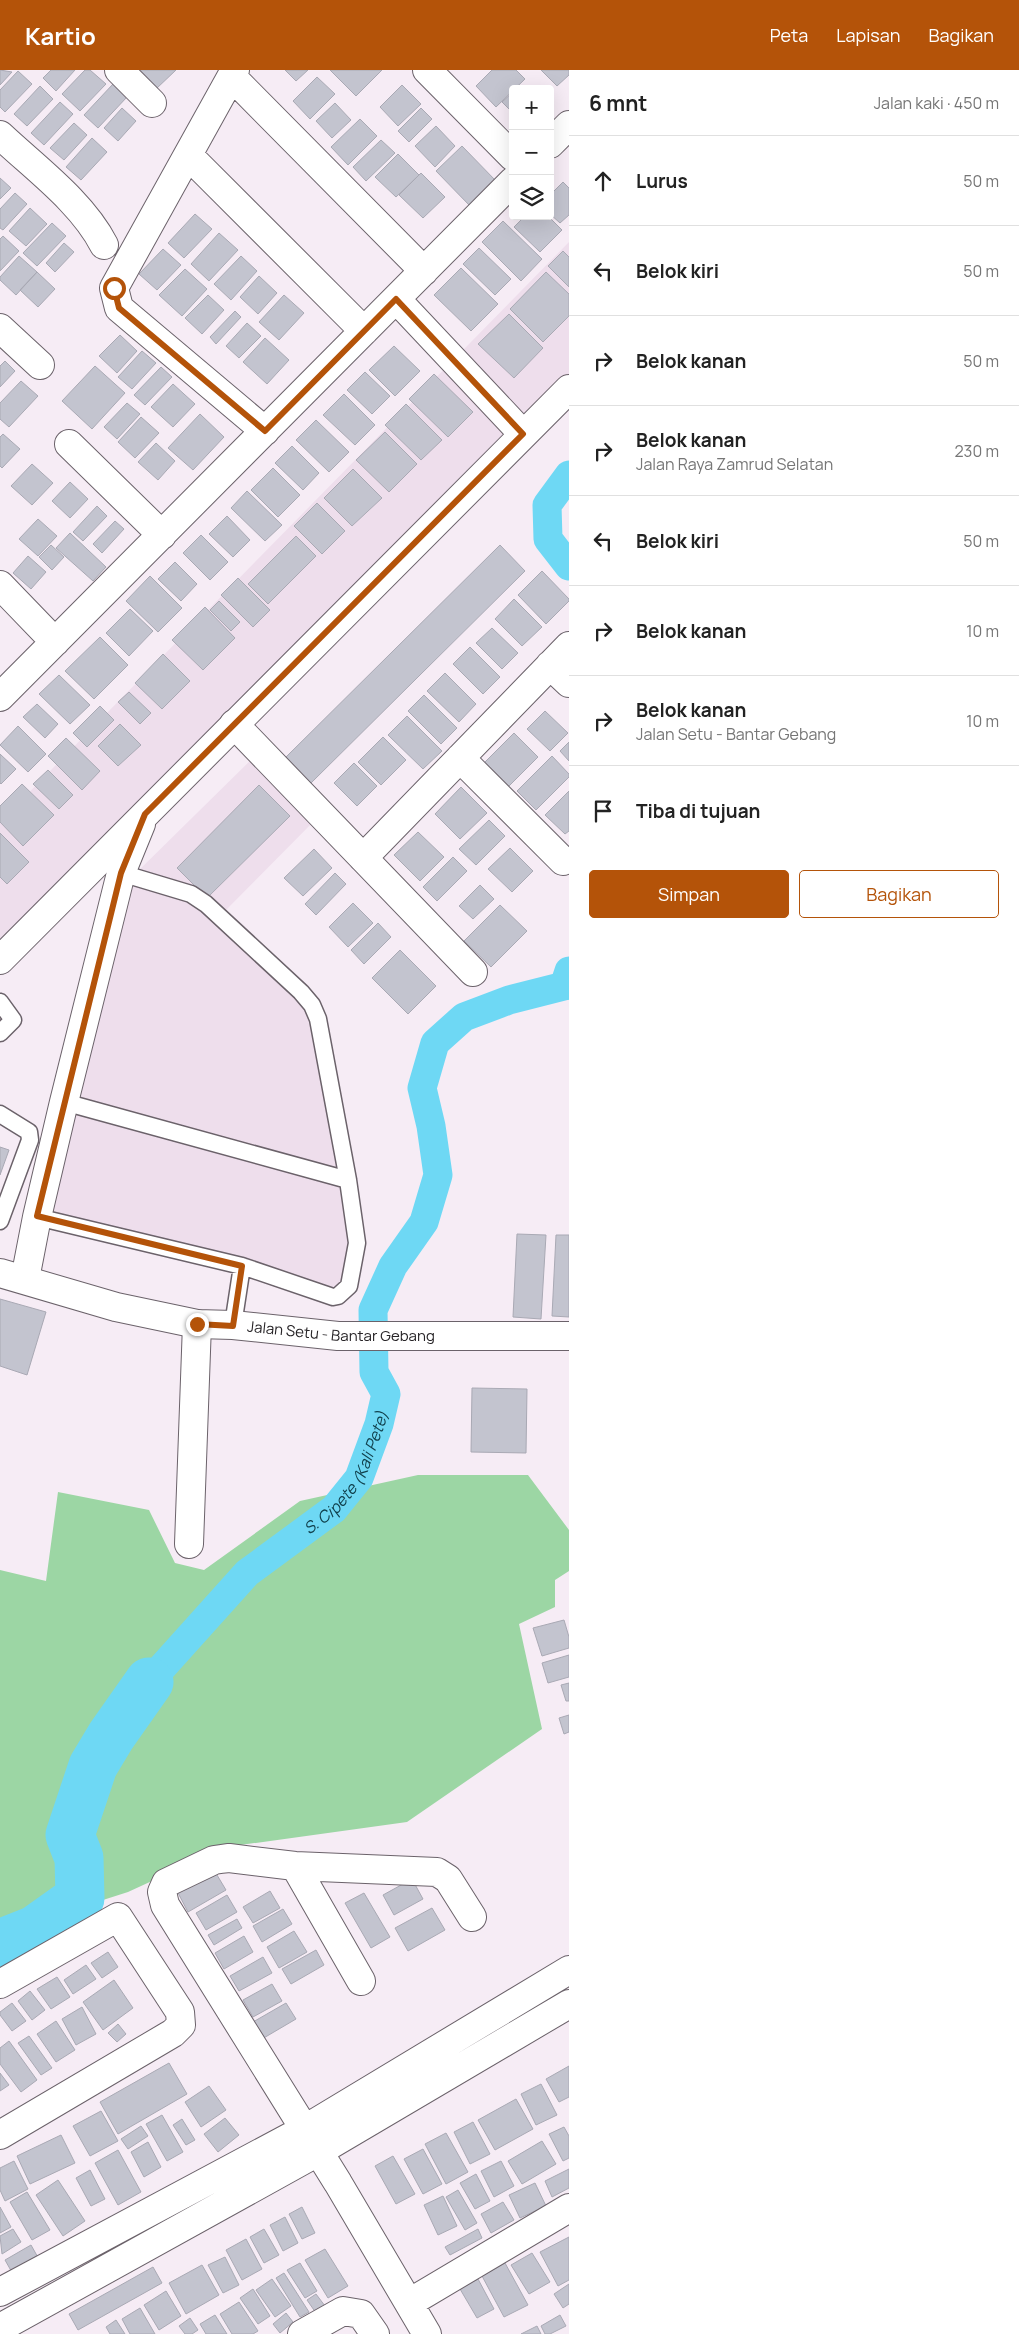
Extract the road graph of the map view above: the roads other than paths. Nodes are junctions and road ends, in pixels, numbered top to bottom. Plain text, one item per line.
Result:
1 (119, 70) edge
2 (427, 70) edge
3 (234, 74) edge
4 (152, 103) dead end
5 (569, 125) edge
6 (0, 135) edge
7 (554, 140) edge
8 (509, 153) edge
9 (188, 154) junction
10 (509, 186) edge
11 (104, 245) dead end
12 (424, 271) junction
13 (396, 299) junction
14 (0, 328) edge
15 (364, 331) junction
16 (40, 365) dead end
17 (569, 389) edge
18 (265, 431) junction
19 (523, 434) junction
20 (69, 444) dead end
21 (162, 535) junction
22 (0, 585) edge
23 (55, 642) junction
24 (569, 646) edge
25 (560, 674) edge
26 (0, 697) edge
27 (234, 724) junction
28 (460, 758) junction
29 (145, 814) junction
30 (363, 858) junction
31 (563, 861) dead end
32 (121, 873) junction
33 (0, 960) edge
34 (473, 972) dead end
35 (0, 1002) edge
36 (0, 1032) edge
37 (64, 1102) junction
38 (0, 1114) edge
39 (348, 1180) junction
40 (37, 1216) junction
41 (0, 1221) edge
42 (242, 1266) junction
43 (13, 1276) edge
44 (197, 1324) junction
45 (233, 1326) junction
46 (569, 1336) edge
47 (189, 1544) dead end
48 (295, 1866) junction
49 (472, 1917) dead end
50 (569, 1970) edge
51 (361, 1981) dead end
52 (0, 1984) edge
53 (569, 2004) edge
54 (0, 2135) edge
55 (311, 2140) junction
56 (569, 2208) edge
57 (0, 2292) edge
58 (408, 2303) junction
59 (0, 2328) edge
60 (302, 2334) edge
61 (375, 2334) edge
62 (427, 2334) edge

1 - 4 street
2 - 8 street
3 - 9 street
3 - 12 street
5 - 7 street
6 - 11 street
9 - 15 street
9 - 18 street
10 - 12 street
12 - 13 street
13 - 15 street
13 - 19 street
14 - 16 street
15 - 18 street
17 - 19 street
18 - 21 street
19 - 27 street
20 - 21 street
21 - 23 street
22 - 23 street
23 - 26 street
24 - 25 street
25 - 28 street
27 - 29 street
27 - 30 street
28 - 30 street
28 - 31 street
29 - 32 street
29 - 33 street
30 - 34 street
32 - 37 street
32 - 39 lane
35 - 36 lane
37 - 39 lane
37 - 40 street
38 - 41 lane
39 - 42 lane
40 - 42 lane
40 - 43 street
42 - 45 lane
43 - 44 street, Jalan Setu - Bantar Gebang
44 - 45 street, Jalan Setu - Bantar Gebang
44 - 47 street
45 - 46 street, Jalan Setu - Bantar Gebang
48 - 49 street
48 - 51 street
48 - 55 street
50 - 55 street
52 - 54 street
53 - 55 street
55 - 57 street
55 - 58 street
55 - 59 street
56 - 58 street
58 - 62 street
60 - 61 street

